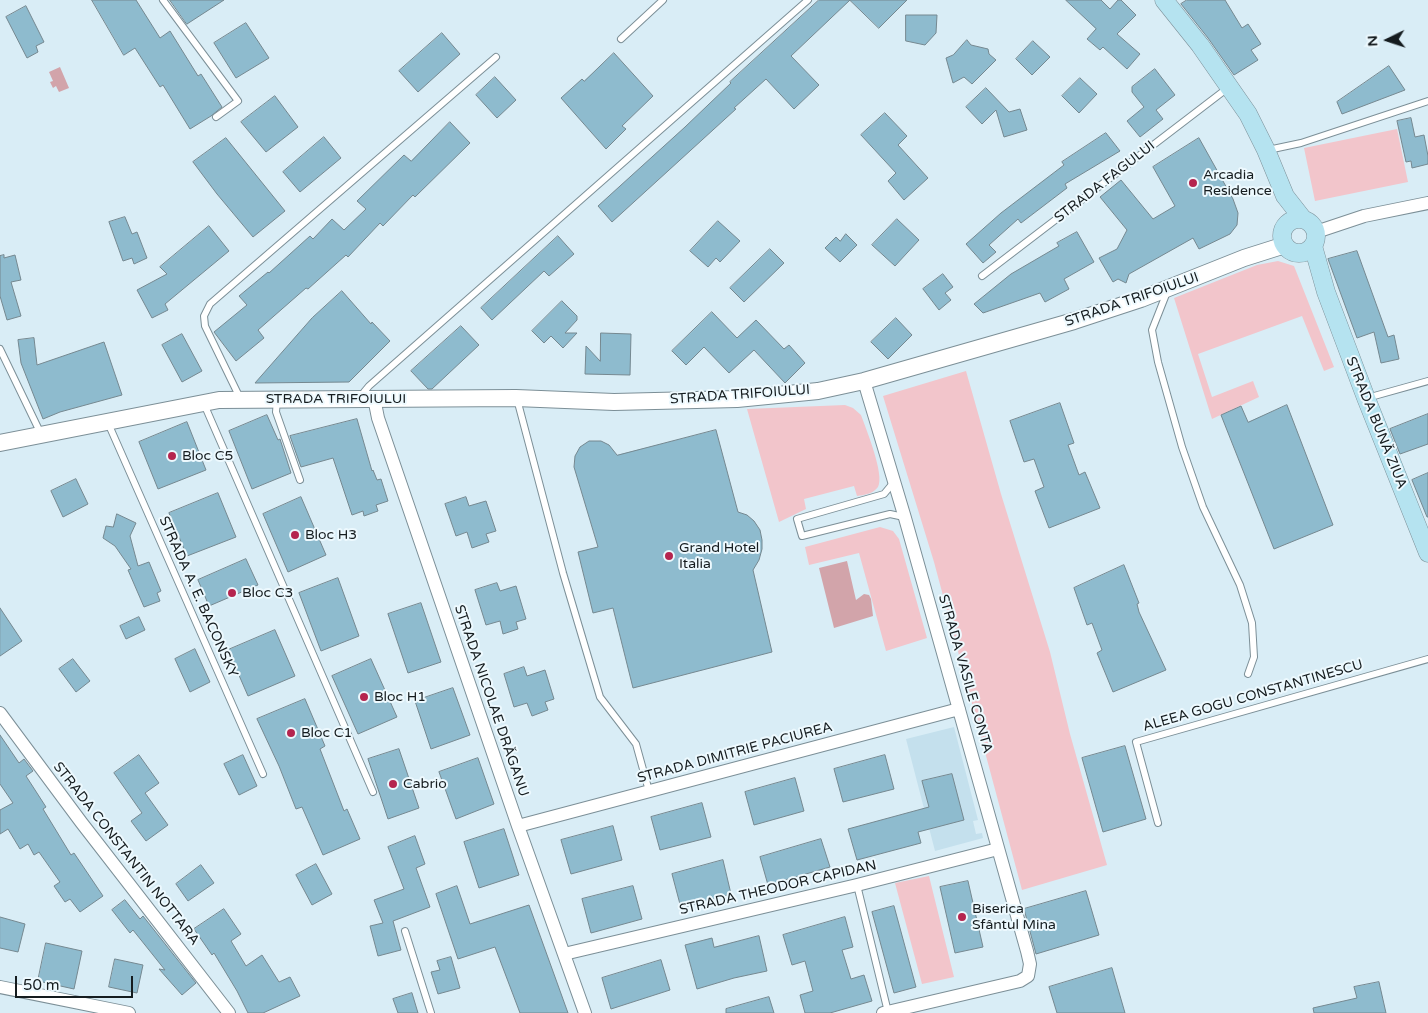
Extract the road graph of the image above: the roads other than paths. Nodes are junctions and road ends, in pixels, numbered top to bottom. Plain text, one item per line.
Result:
1 (163, 0) edge
2 (662, 0) edge
3 (808, 0) edge
4 (1167, 1) edge
5 (622, 39) dead end
6 (496, 57) dead end
7 (1229, 87) junction
8 (1428, 101) edge
9 (216, 117) dead end
10 (1266, 150) junction
11 (1285, 196) junction
12 (1428, 203) edge
13 (1285, 227) junction
14 (1311, 232) junction
15 (1291, 249) junction
16 (982, 276) dead end
17 (1168, 288) junction
18 (1326, 292) junction
19 (0, 349) edge
20 (864, 381) junction
21 (1428, 381) edge
22 (368, 398) junction
23 (516, 398) junction
24 (1366, 398) junction
25 (277, 399) junction
26 (240, 400) junction
27 (204, 402) junction
28 (109, 426) junction
29 (41, 435) junction
30 (0, 443) edge
31 (300, 480) dead end
32 (894, 481) junction
33 (905, 518) junction
34 (1428, 552) edge
35 (1428, 659) edge
36 (1248, 674) dead end
37 (959, 709) junction
38 (0, 713) edge
39 (263, 774) dead end
40 (648, 791) junction
41 (372, 792) dead end
42 (1158, 823) dead end
43 (518, 826) junction
44 (998, 849) junction
45 (857, 885) junction
46 (405, 931) dead end
47 (564, 954) junction
48 (0, 987) edge
49 (103, 1011) edge
50 (886, 1012) edge
51 (129, 1013) edge
52 (229, 1013) edge
53 (431, 1013) edge
54 (585, 1013) edge

1 - 9 lane
2 - 5 lane
3 - 22 lane
4 - 7 main road
6 - 26 lane
7 - 10 main road
7 - 16 lane, STRADA FAGULUI
8 - 10 lane
10 - 11 main road
11 - 13 main road
11 - 14 main road
12 - 14 street
13 - 14 main road
13 - 15 main road
14 - 15 main road
14 - 18 main road, STRADA BUNĂ ZIUA
15 - 17 street, STRADA TRIFOIULUI
15 - 18 main road, STRADA BUNĂ ZIUA
17 - 20 street, STRADA TRIFOIULUI
17 - 36 lane
18 - 24 main road, STRADA BUNĂ ZIUA
19 - 29 lane
20 - 23 street, STRADA TRIFOIULUI
20 - 32 street, STRADA VASILE CONTA
21 - 24 lane
22 - 23 street, STRADA TRIFOIULUI
22 - 25 street, STRADA TRIFOIULUI
22 - 43 street, STRADA NICOLAE DRĂGANU
23 - 40 lane
24 - 34 main road, STRADA BUNĂ ZIUA
25 - 26 street, STRADA TRIFOIULUI
25 - 31 lane
26 - 27 street, STRADA TRIFOIULUI
27 - 28 street, STRADA TRIFOIULUI
27 - 41 lane
28 - 29 street, STRADA TRIFOIULUI
28 - 39 lane, STRADA A. E. BACONSKY
29 - 30 street, STRADA TRIFOIULUI
32 - 33 street, STRADA VASILE CONTA
32 - 33 lane
33 - 37 street, STRADA VASILE CONTA
35 - 42 lane, ALEEA GOGU CONSTANTINESCU
37 - 40 street, STRADA DIMITRIE PACIUREA
37 - 44 street, STRADA VASILE CONTA
38 - 52 street, STRADA CONSTANTIN NOTTARA
40 - 43 street, STRADA DIMITRIE PACIUREA
43 - 47 street, STRADA NICOLAE DRĂGANU
44 - 45 street, STRADA THEODOR CAPIDAN
44 - 50 street, STRADA VASILE CONTA
45 - 47 street, STRADA THEODOR CAPIDAN
45 - 50 lane
46 - 53 lane
47 - 54 street, STRADA NICOLAE DRĂGANU
48 - 49 street
49 - 51 street

